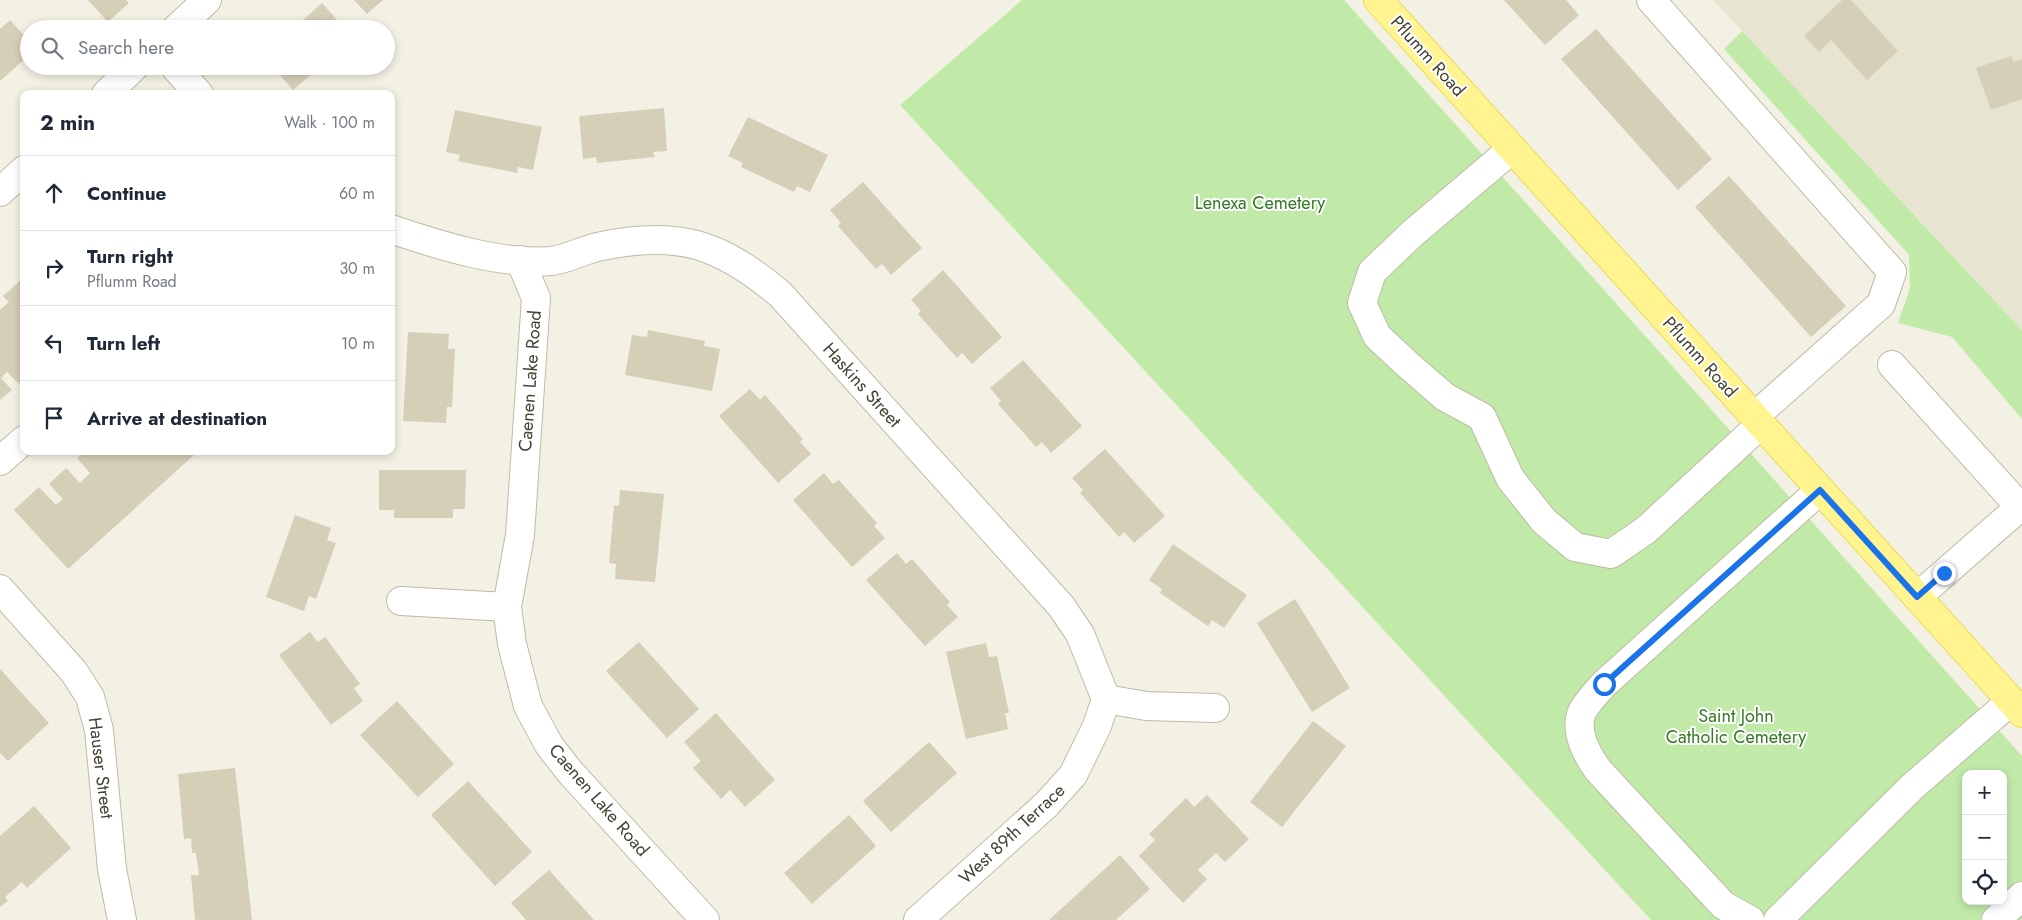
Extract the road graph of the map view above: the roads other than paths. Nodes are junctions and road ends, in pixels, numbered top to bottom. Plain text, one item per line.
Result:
1 (207, 0) edge
2 (1378, 0) edge
3 (1650, 0) edge
4 (186, 20) edge
5 (126, 75) edge
6 (182, 75) edge
7 (110, 90) edge
8 (195, 90) edge
9 (1512, 149) junction
10 (20, 174) edge
11 (0, 192) edge
12 (395, 230) edge
13 (520, 260) junction
14 (1892, 365) dead end
15 (1758, 421) junction
16 (20, 444) edge
17 (0, 461) edge
18 (1820, 490) junction
19 (0, 589) edge
20 (1917, 597) junction
21 (400, 601) dead end
22 (506, 607) junction
23 (1106, 699) junction
24 (2016, 707) edge
25 (1214, 708) dead end
26 (2022, 896) edge
27 (122, 920) edge
28 (705, 920) edge
29 (918, 920) edge
30 (1750, 920) edge
31 (1778, 920) edge
32 (1996, 920) edge

1 - 4 street
2 - 9 main road, Pflumm Road
3 - 15 street
5 - 7 street
6 - 8 street
9 - 15 main road, Pflumm Road
9 - 15 street
10 - 11 street
12 - 13 street
13 - 22 street, Caenen Lake Road
13 - 23 street, Haskins Street
14 - 20 street
15 - 18 main road, Pflumm Road
16 - 17 street
18 - 20 main road, Pflumm Road
18 - 30 street
19 - 27 street, Hauser Street
20 - 24 main road, Pflumm Road
21 - 22 street
22 - 28 street, Caenen Lake Road
23 - 25 street
23 - 29 street, West 89th Terrace
24 - 31 street
26 - 32 street

